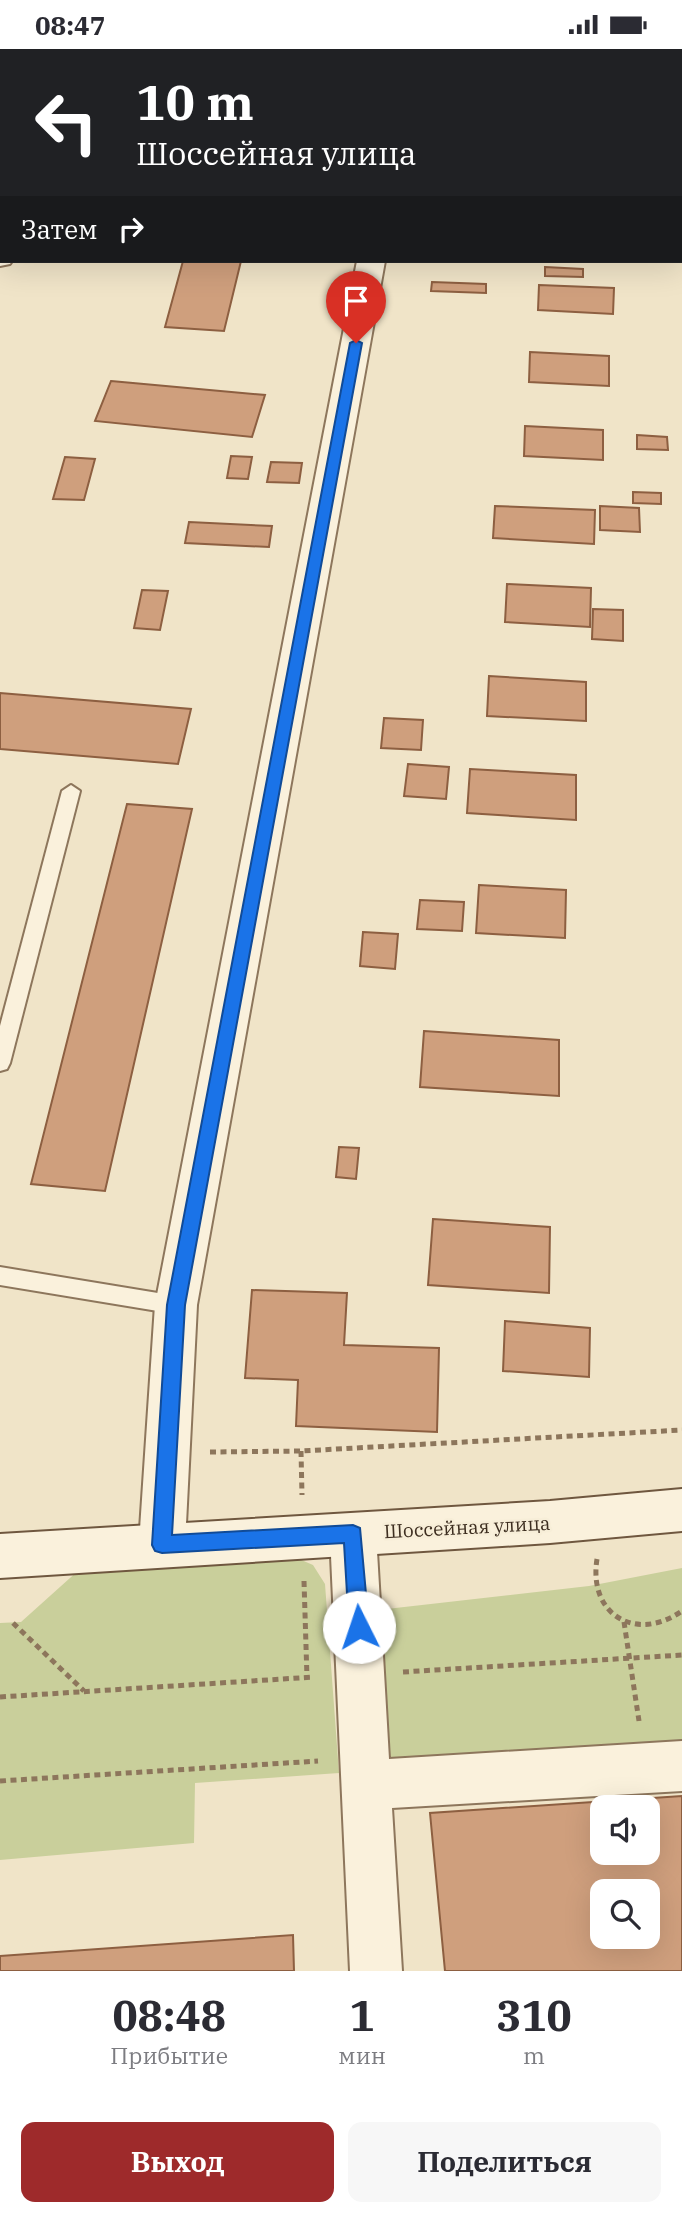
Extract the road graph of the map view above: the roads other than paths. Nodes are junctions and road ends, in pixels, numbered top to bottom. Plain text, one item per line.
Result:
1 (371, 263) edge
2 (71, 791) dead end
3 (0, 1063) edge
4 (0, 1276) edge
5 (176, 1305) junction
6 (682, 1510) edge
7 (353, 1534) junction
8 (162, 1545) junction
9 (0, 1556) edge
10 (682, 1766) edge
11 (366, 1771) junction
12 (376, 1971) edge

1 - 5 street
2 - 3 lane
4 - 5 lane
5 - 8 street
6 - 7 street, Шоссейная улица
7 - 8 street, Шоссейная улица
7 - 11 street
8 - 9 street, Шоссейная улица
10 - 11 street
11 - 12 street

